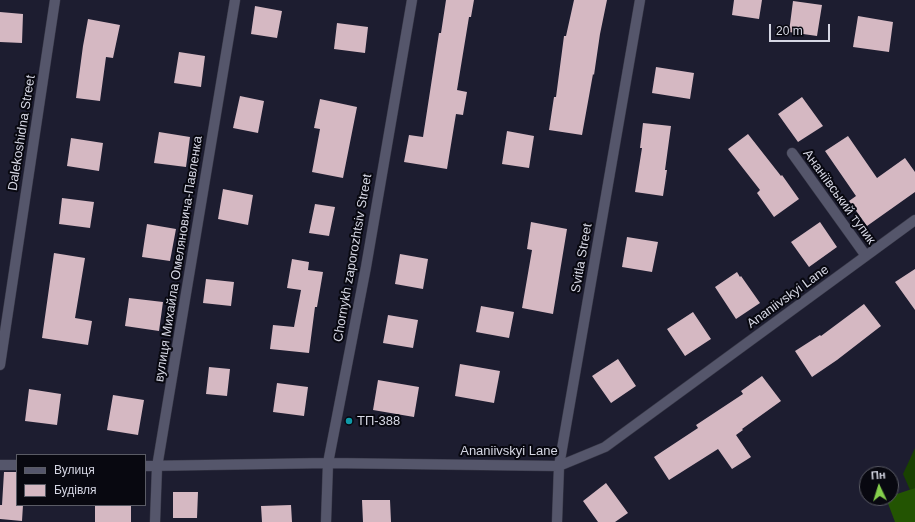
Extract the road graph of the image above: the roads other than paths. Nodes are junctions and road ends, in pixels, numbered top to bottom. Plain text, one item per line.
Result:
1 (56, 0) edge
2 (235, 0) edge
3 (412, 0) edge
4 (640, 0) edge
5 (792, 153) dead end
6 (915, 220) edge
7 (866, 256) junction
8 (0, 364) edge
9 (328, 463) junction
10 (0, 465) edge
11 (16, 465) edge
12 (146, 466) edge
13 (158, 466) junction
14 (559, 466) junction
15 (155, 522) edge
16 (326, 522) edge
17 (557, 522) edge

1 - 8 street, Dalekoshidna Street
2 - 13 street, вулиця Михайла Омеляновича-Павленка
3 - 9 street, Chornykh zaporozhtsiv Street
4 - 14 street, Svitla Street
5 - 7 street, Ананіївський тупик
6 - 7 street, Ananiivskyi Lane
7 - 14 street, Ananiivskyi Lane
9 - 13 street, Ananiivskyi Lane
9 - 14 street, Ananiivskyi Lane
9 - 16 street, Chornykh zaporozhtsiv Street
10 - 11 street
12 - 13 street, Ananiivskyi Lane
13 - 15 street, вулиця Михайла Омеляновича-Павленка
14 - 17 street, Svitla Street

